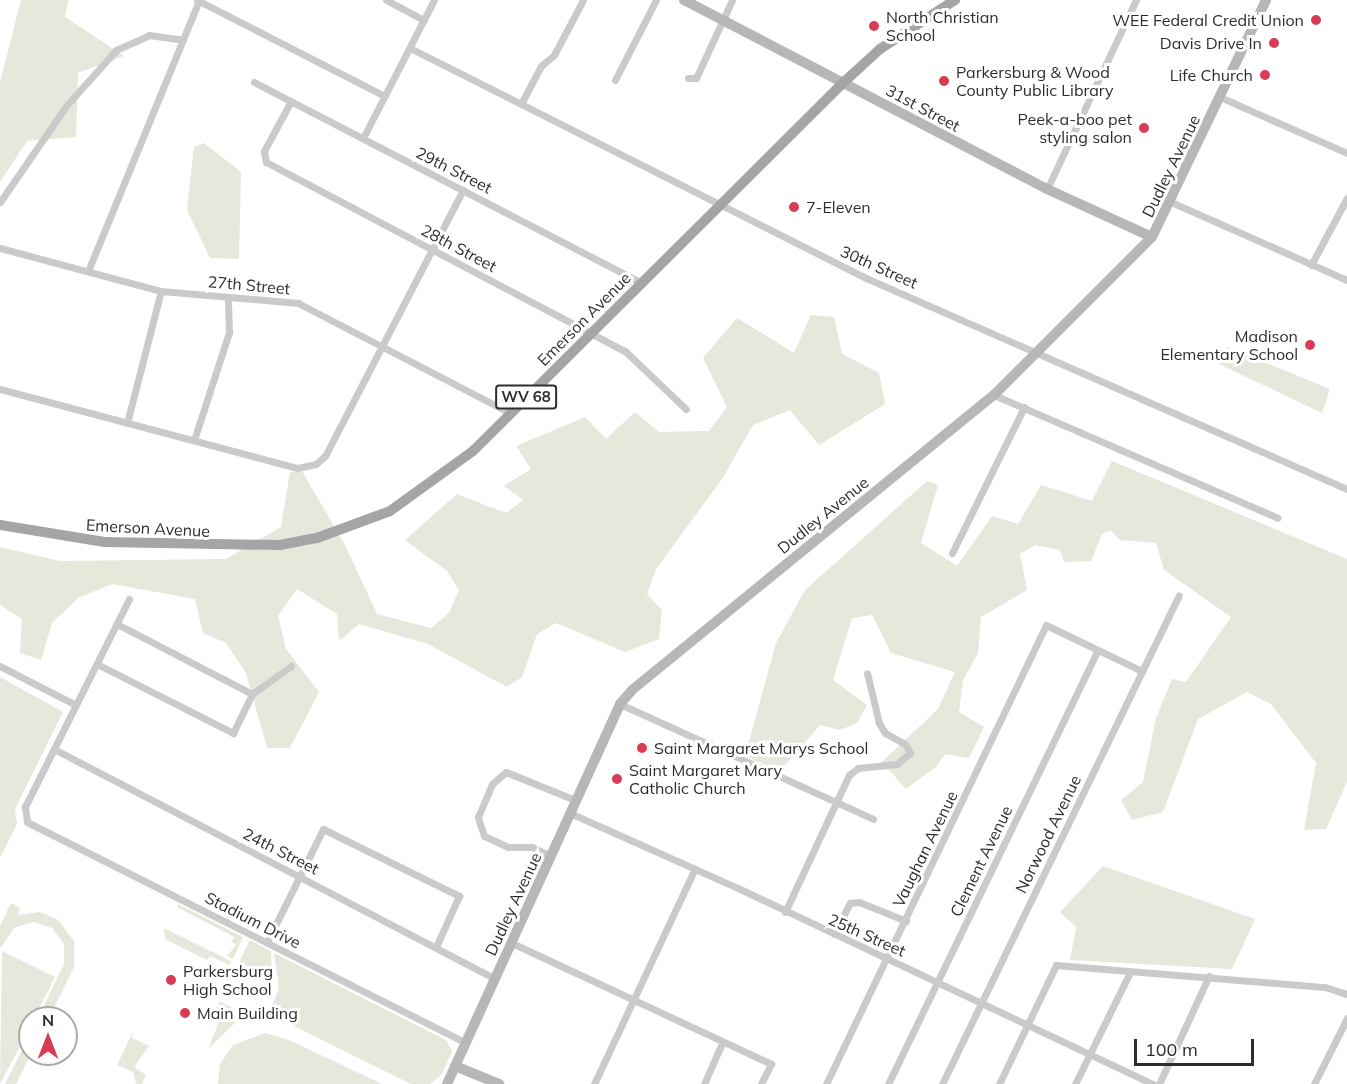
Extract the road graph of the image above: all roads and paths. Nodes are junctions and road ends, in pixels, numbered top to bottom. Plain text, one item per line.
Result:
1 (198, 0) edge
2 (386, 0) edge
3 (434, 0) edge
4 (583, 0) edge
5 (656, 0) edge
6 (684, 0) edge
7 (732, 0) edge
8 (1136, 0) edge
9 (1266, 0) edge
10 (947, 2) edge
11 (424, 20) junction
12 (722, 20) junction
13 (183, 40) junction
14 (410, 48) junction
15 (688, 78) dead end
16 (615, 80) dead end
17 (254, 82) dead end
18 (844, 82) junction
19 (385, 96) junction
20 (1220, 97) junction
21 (291, 101) junction
22 (521, 104) junction
23 (363, 138) junction
24 (1347, 153) edge
25 (1047, 189) junction
26 (463, 190) junction
27 (1347, 198) edge
28 (0, 202) edge
29 (1171, 202) junction
30 (721, 204) junction
31 (1152, 237) junction
32 (0, 248) edge
33 (433, 249) junction
34 (1311, 265) junction
35 (88, 271) junction
36 (1347, 280) edge
37 (642, 283) junction
38 (161, 291) junction
39 (228, 297) junction
40 (591, 333) junction
41 (382, 347) junction
42 (1040, 351) junction
43 (0, 389) edge
44 (994, 395) junction
45 (1024, 407) junction
46 (686, 409) dead end
47 (510, 413) junction
48 (127, 423) junction
49 (194, 440) junction
50 (1347, 489) edge
51 (1278, 518) dead end
52 (0, 525) edge
53 (952, 553) dead end
54 (1179, 596) dead end
55 (129, 599) dead end
56 (117, 624) junction
57 (1098, 650) junction
58 (97, 663) junction
59 (0, 666) edge
60 (291, 666) dead end
61 (1142, 671) junction
62 (867, 672) dead end
63 (252, 694) junction
64 (620, 704) junction
65 (76, 705) junction
66 (54, 749) junction
67 (575, 800) junction
68 (835, 802) junction
69 (570, 813) junction
70 (873, 819) dead end
71 (552, 856) junction
72 (694, 868) junction
73 (300, 875) junction
74 (784, 912) junction
75 (906, 921) junction
76 (834, 934) junction
77 (267, 942) junction
78 (514, 944) junction
79 (436, 947) junction
80 (888, 958) junction
81 (1130, 972) junction
82 (1209, 976) junction
83 (494, 978) junction
84 (938, 982) junction
85 (1347, 994) edge
86 (631, 1001) junction
87 (980, 1003) junction
88 (1347, 1018) edge
89 (1029, 1023) junction
90 (466, 1043) junction
91 (722, 1043) junction
92 (1090, 1053) junction
93 (455, 1066) junction
94 (447, 1084) edge
95 (499, 1084) edge
96 (594, 1084) edge
97 (704, 1084) edge
98 (761, 1084) edge
99 (826, 1084) edge
100 (888, 1084) edge
101 (942, 1084) edge
102 (999, 1084) edge
103 (1075, 1084) edge
104 (1153, 1084) edge
105 (1158, 1084) edge
106 (1314, 1084) edge

1 - 13 street
1 - 19 street
2 - 11 street
3 - 11 street
4 - 22 street
5 - 16 street
6 - 12 street, 31st Street
7 - 12 street
8 - 25 street
9 - 20 street, Dudley Avenue
10 - 18 main road, Emerson Avenue / WV 68
11 - 14 street
12 - 15 street
12 - 18 street, 31st Street
13 - 28 street
13 - 35 street
14 - 19 street
14 - 22 street, 30th Street
17 - 21 street, 29th Street
18 - 25 street, 31st Street
18 - 30 main road, Emerson Avenue / WV 68
19 - 23 street
20 - 24 street
20 - 29 street, Dudley Avenue
21 - 23 street, 29th Street
21 - 33 street, 28th Street
22 - 30 street, 30th Street
23 - 26 street, 29th Street
25 - 31 street, 31st Street
26 - 33 street
26 - 37 street, 29th Street
27 - 34 street
29 - 31 street, Dudley Avenue
29 - 34 street
30 - 37 main road, Emerson Avenue / WV 68
30 - 42 street, 30th Street
31 - 42 street, Dudley Avenue
32 - 35 street, 27th Street
33 - 40 street, 28th Street
33 - 41 street
34 - 36 street
35 - 38 street, 27th Street
37 - 40 main road, Emerson Avenue / WV 68
38 - 39 street, 27th Street
38 - 48 street
39 - 41 street, 27th Street
39 - 49 street
40 - 46 street, 28th Street
40 - 47 main road, Emerson Avenue / WV 68
41 - 47 street, 27th Street
41 - 49 street
42 - 44 street, Dudley Avenue
42 - 50 street, 30th Street
43 - 48 street
44 - 45 street
44 - 64 street, Dudley Avenue
45 - 51 street
45 - 53 street
47 - 52 main road, Emerson Avenue / WV 68
48 - 49 street
54 - 61 street, Norwood Avenue
55 - 56 street
56 - 58 street
56 - 63 street
57 - 61 street
57 - 75 street, Vaughan Avenue
57 - 84 street, Clement Avenue
58 - 63 street
58 - 65 street
59 - 65 street
60 - 63 street
61 - 87 street, Norwood Avenue
62 - 68 street
64 - 67 street, Dudley Avenue
64 - 68 street
65 - 66 street
66 - 73 street, 24th Street
66 - 77 street, Stadium Drive
67 - 69 street, Dudley Avenue
67 - 71 street
68 - 70 street
68 - 74 street
69 - 71 street, Dudley Avenue
69 - 72 street, 25th Street
71 - 78 street, Dudley Avenue
72 - 74 street, 25th Street
72 - 86 street
73 - 77 street
73 - 79 street, 24th Street
73 - 79 street
74 - 76 street, 25th Street
75 - 76 street
75 - 80 street, Vaughan Avenue
76 - 80 street, 25th Street
77 - 90 street, Stadium Drive
78 - 83 street, Dudley Avenue
78 - 86 street
79 - 83 street, 24th Street
80 - 84 street, 25th Street
80 - 99 street, Vaughan Avenue
81 - 82 street
81 - 89 street
81 - 92 street
82 - 85 street
82 - 105 street
83 - 90 street, Dudley Avenue
84 - 87 street, 25th Street
84 - 100 street, Clement Avenue
86 - 91 street
86 - 96 street
87 - 89 street, 25th Street
87 - 101 street, Norwood Avenue
88 - 106 street
89 - 92 street, 25th Street
89 - 102 street
90 - 93 street, Dudley Avenue
91 - 97 street
91 - 98 street
92 - 103 street
92 - 104 street, 25th Street
93 - 94 street, Dudley Avenue
93 - 95 street

